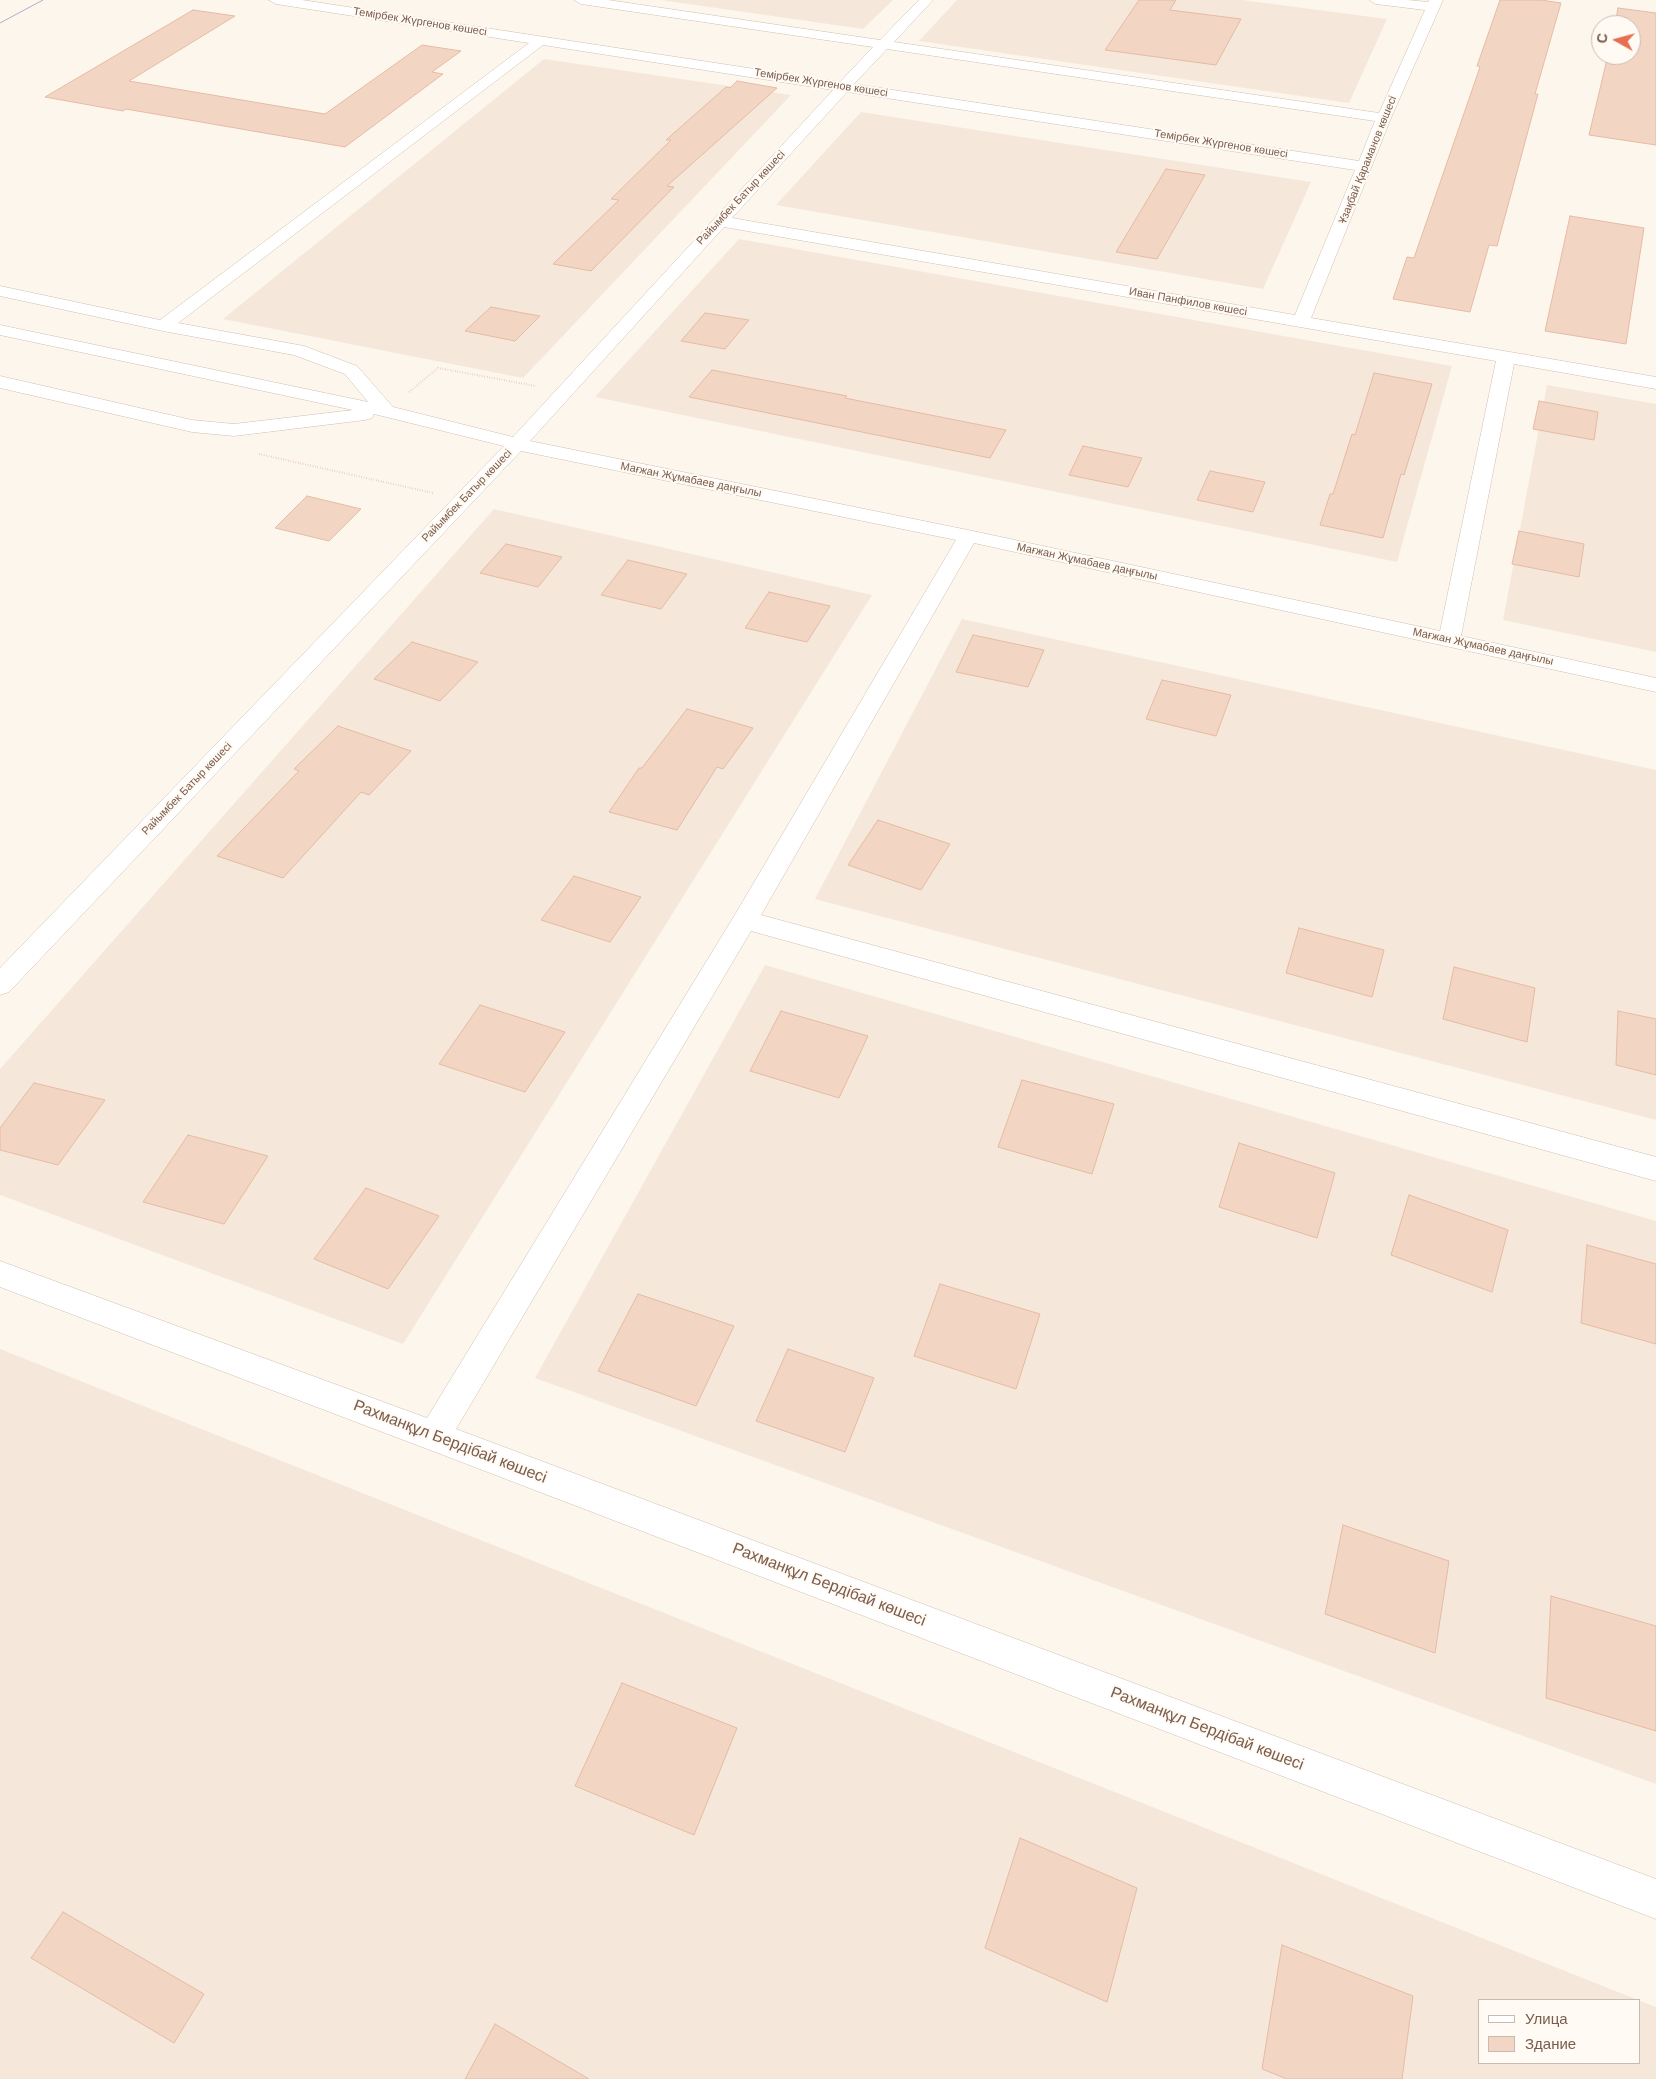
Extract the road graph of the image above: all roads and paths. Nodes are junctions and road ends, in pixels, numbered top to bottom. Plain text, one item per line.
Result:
1 (276, 0) edge
2 (926, 0) edge
3 (1376, 0) edge
4 (591, 1) edge
5 (1434, 4) edge
6 (541, 40) junction
7 (883, 46) junction
8 (844, 86) junction
9 (1384, 118) junction
10 (1365, 167) junction
11 (720, 221) junction
12 (0, 291) edge
13 (1301, 321) junction
14 (163, 326) junction
15 (0, 330) edge
16 (1506, 356) junction
17 (0, 382) edge
18 (1656, 383) edge
19 (565, 391) junction
20 (386, 411) junction
21 (517, 444) junction
22 (968, 536) junction
23 (1448, 640) junction
24 (1656, 685) edge
25 (745, 920) junction
26 (0, 985) edge
27 (1656, 1169) edge
28 (0, 1274) edge
29 (434, 1436) junction
30 (1656, 1899) edge

1 - 6 street, Темірбек Жүргенов көшесі
2 - 7 street, Райымбек Батыр көшесі
3 - 5 street
4 - 7 street
5 - 9 street, Ұзақбай Қараманов көшесі
6 - 8 street, Темірбек Жүргенов көшесі
6 - 14 street
7 - 8 street, Райымбек Батыр көшесі
7 - 9 street
8 - 10 street, Темірбек Жүргенов көшесі
8 - 11 street, Райымбек Батыр көшесі
9 - 10 street, Ұзақбай Қараманов көшесі
10 - 13 street, Ұзақбай Қараманов көшесі
11 - 13 street, Иван Панфилов көшесі
11 - 19 street, Райымбек Батыр көшесі
12 - 14 street
13 - 16 street, Иван Панфилов көшесі
14 - 20 street
15 - 20 street, Мағжан Жұмабаев даңғылы
16 - 18 street, Иван Панфилов көшесі
16 - 23 street
17 - 20 street
19 - 20 path
19 - 21 street, Райымбек Батыр көшесі
20 - 21 street, Мағжан Жұмабаев даңғылы
21 - 22 street, Мағжан Жұмабаев даңғылы
21 - 26 street, Райымбек Батыр көшесі
22 - 23 street, Мағжан Жұмабаев даңғылы
22 - 25 street
23 - 24 street, Мағжан Жұмабаев даңғылы
25 - 27 street
25 - 29 street
28 - 29 street, Рахманқұл Бердібай көшесі
29 - 30 street, Рахманқұл Бердібай көшесі

